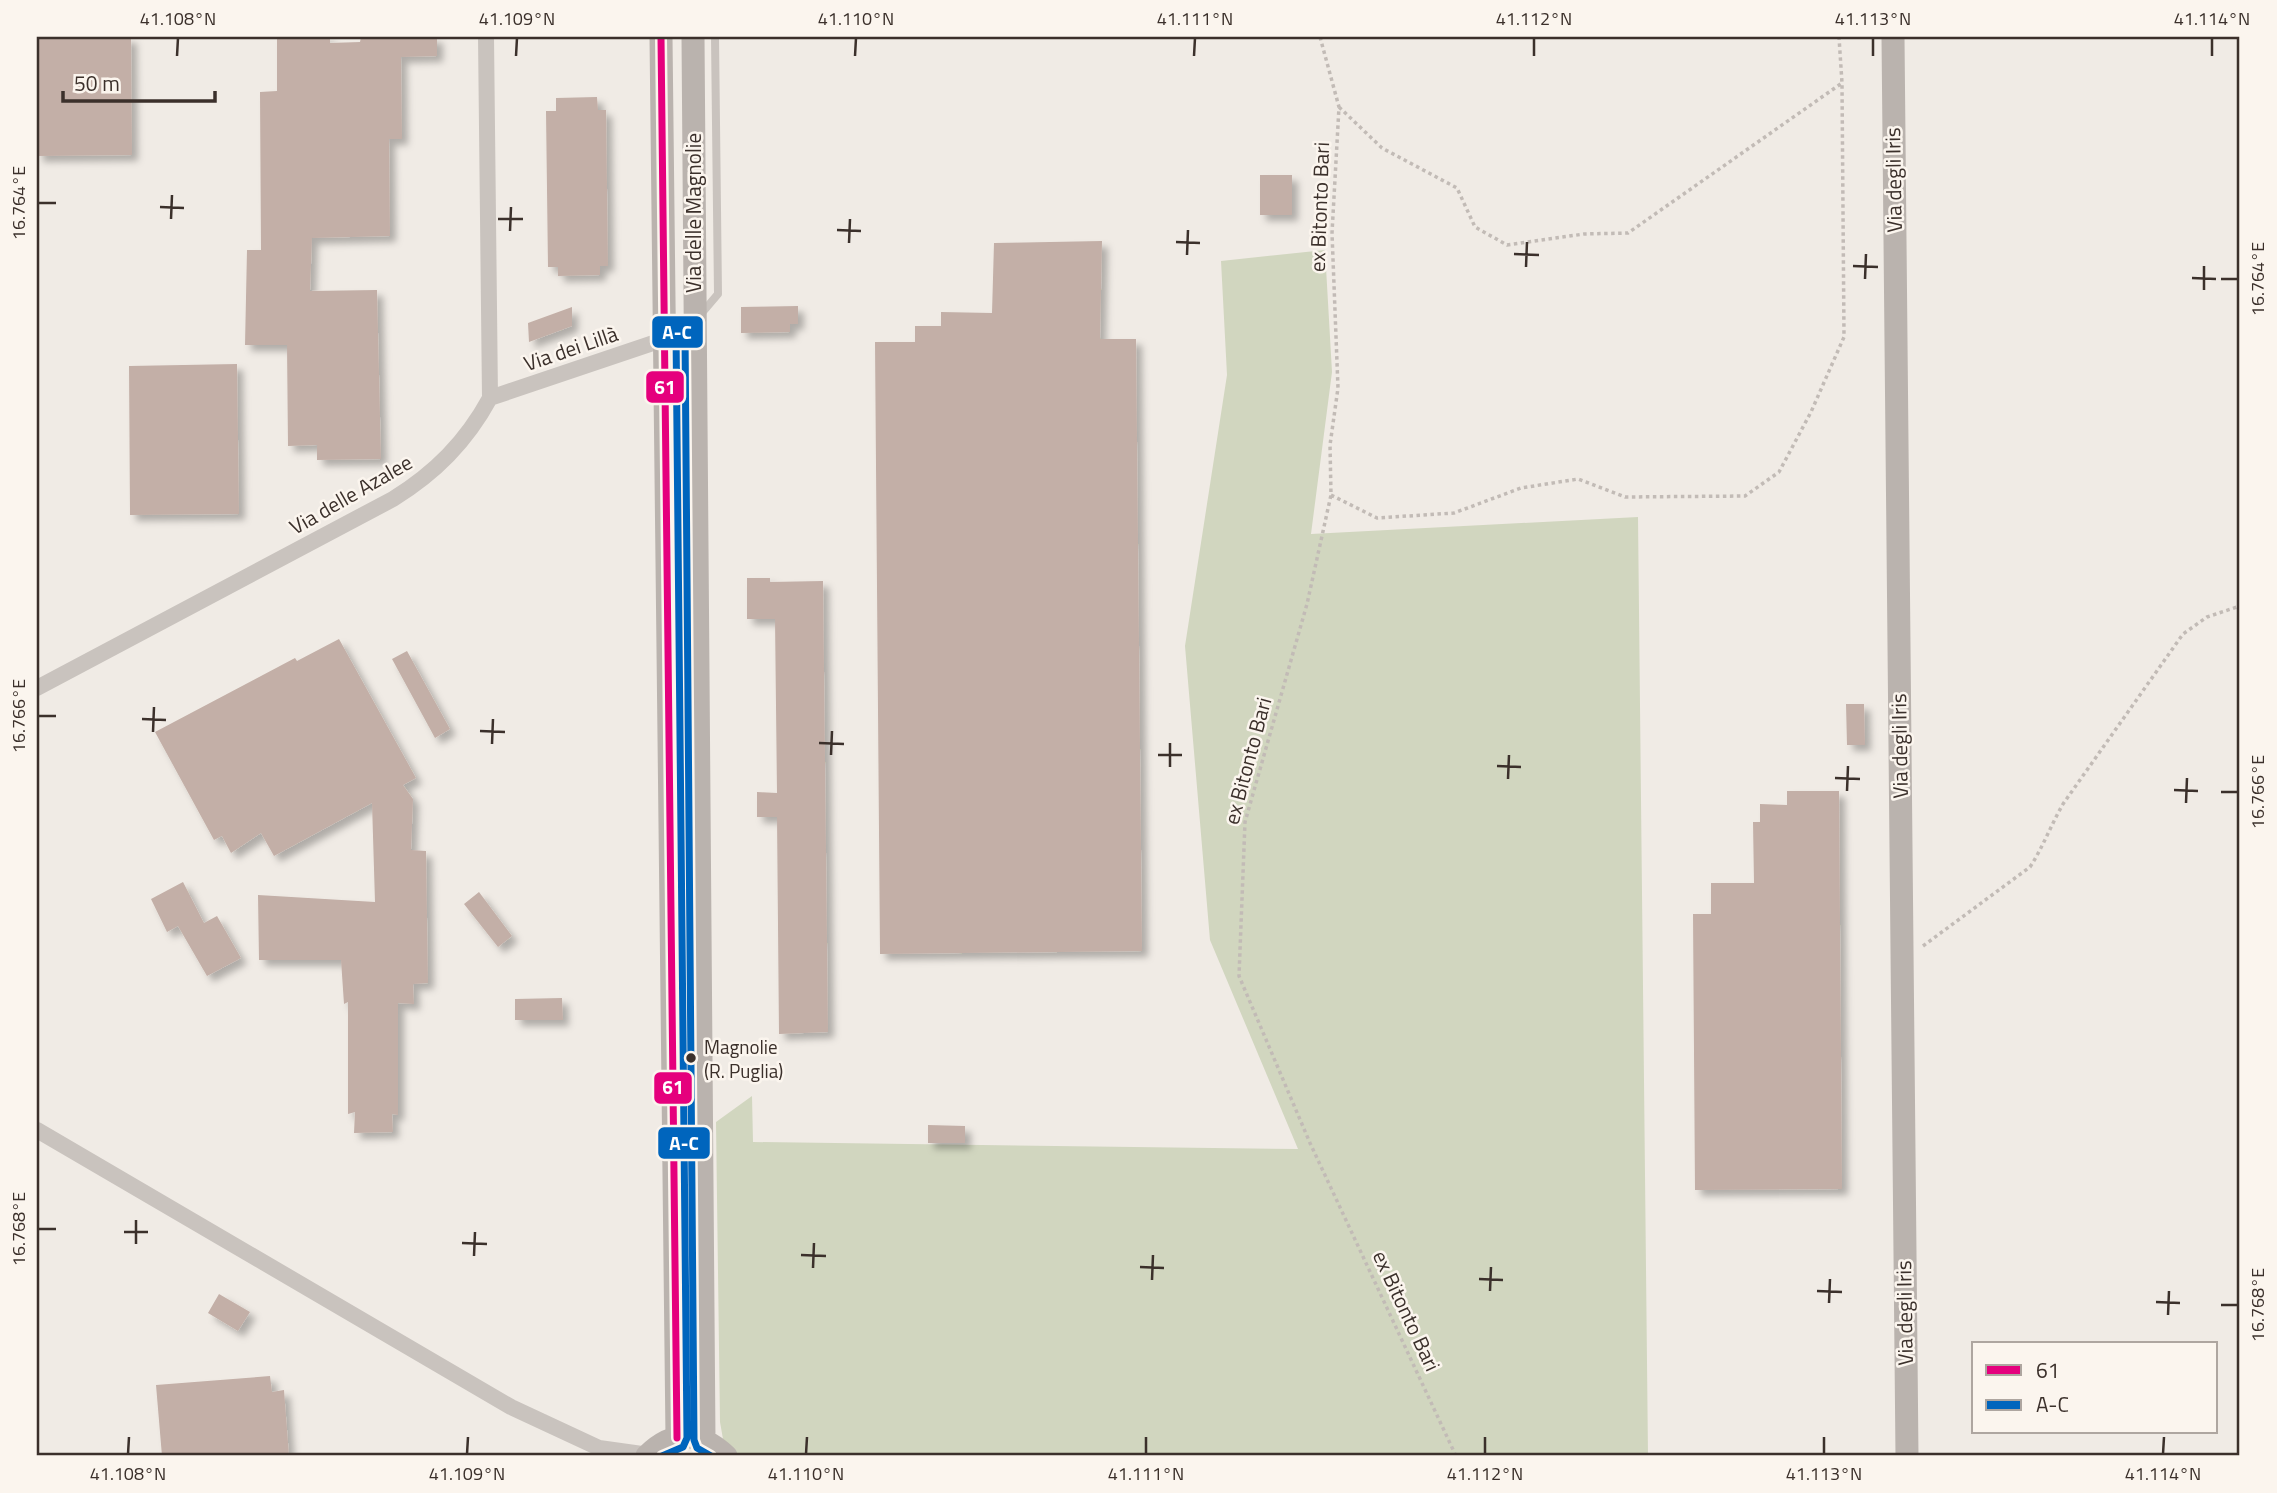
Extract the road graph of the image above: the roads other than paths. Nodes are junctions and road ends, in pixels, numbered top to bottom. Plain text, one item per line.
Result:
1 (486, 37) edge
2 (661, 37) edge
3 (693, 37) edge
4 (715, 37) edge
5 (1893, 37) edge
6 (695, 322) junction
7 (665, 331) junction
8 (490, 398) junction
9 (37, 688) edge
10 (37, 1130) edge
11 (677, 1438) junction
12 (704, 1440) junction
13 (603, 1452) edge
14 (648, 1455) edge
15 (726, 1456) edge
16 (1907, 1456) edge

1 - 8 street
2 - 7 street, Via delle Magnolie
3 - 6 street, Via delle Magnolie
4 - 6 lane
5 - 16 street, Via degli Iris
6 - 7 street
6 - 12 street, Via delle Magnolie
7 - 8 street, Via dei Lillà
7 - 11 street, Via delle Magnolie
8 - 9 street, Via delle Azalee
10 - 13 street
11 - 12 street
11 - 14 street
12 - 15 street
13 - 14 street

